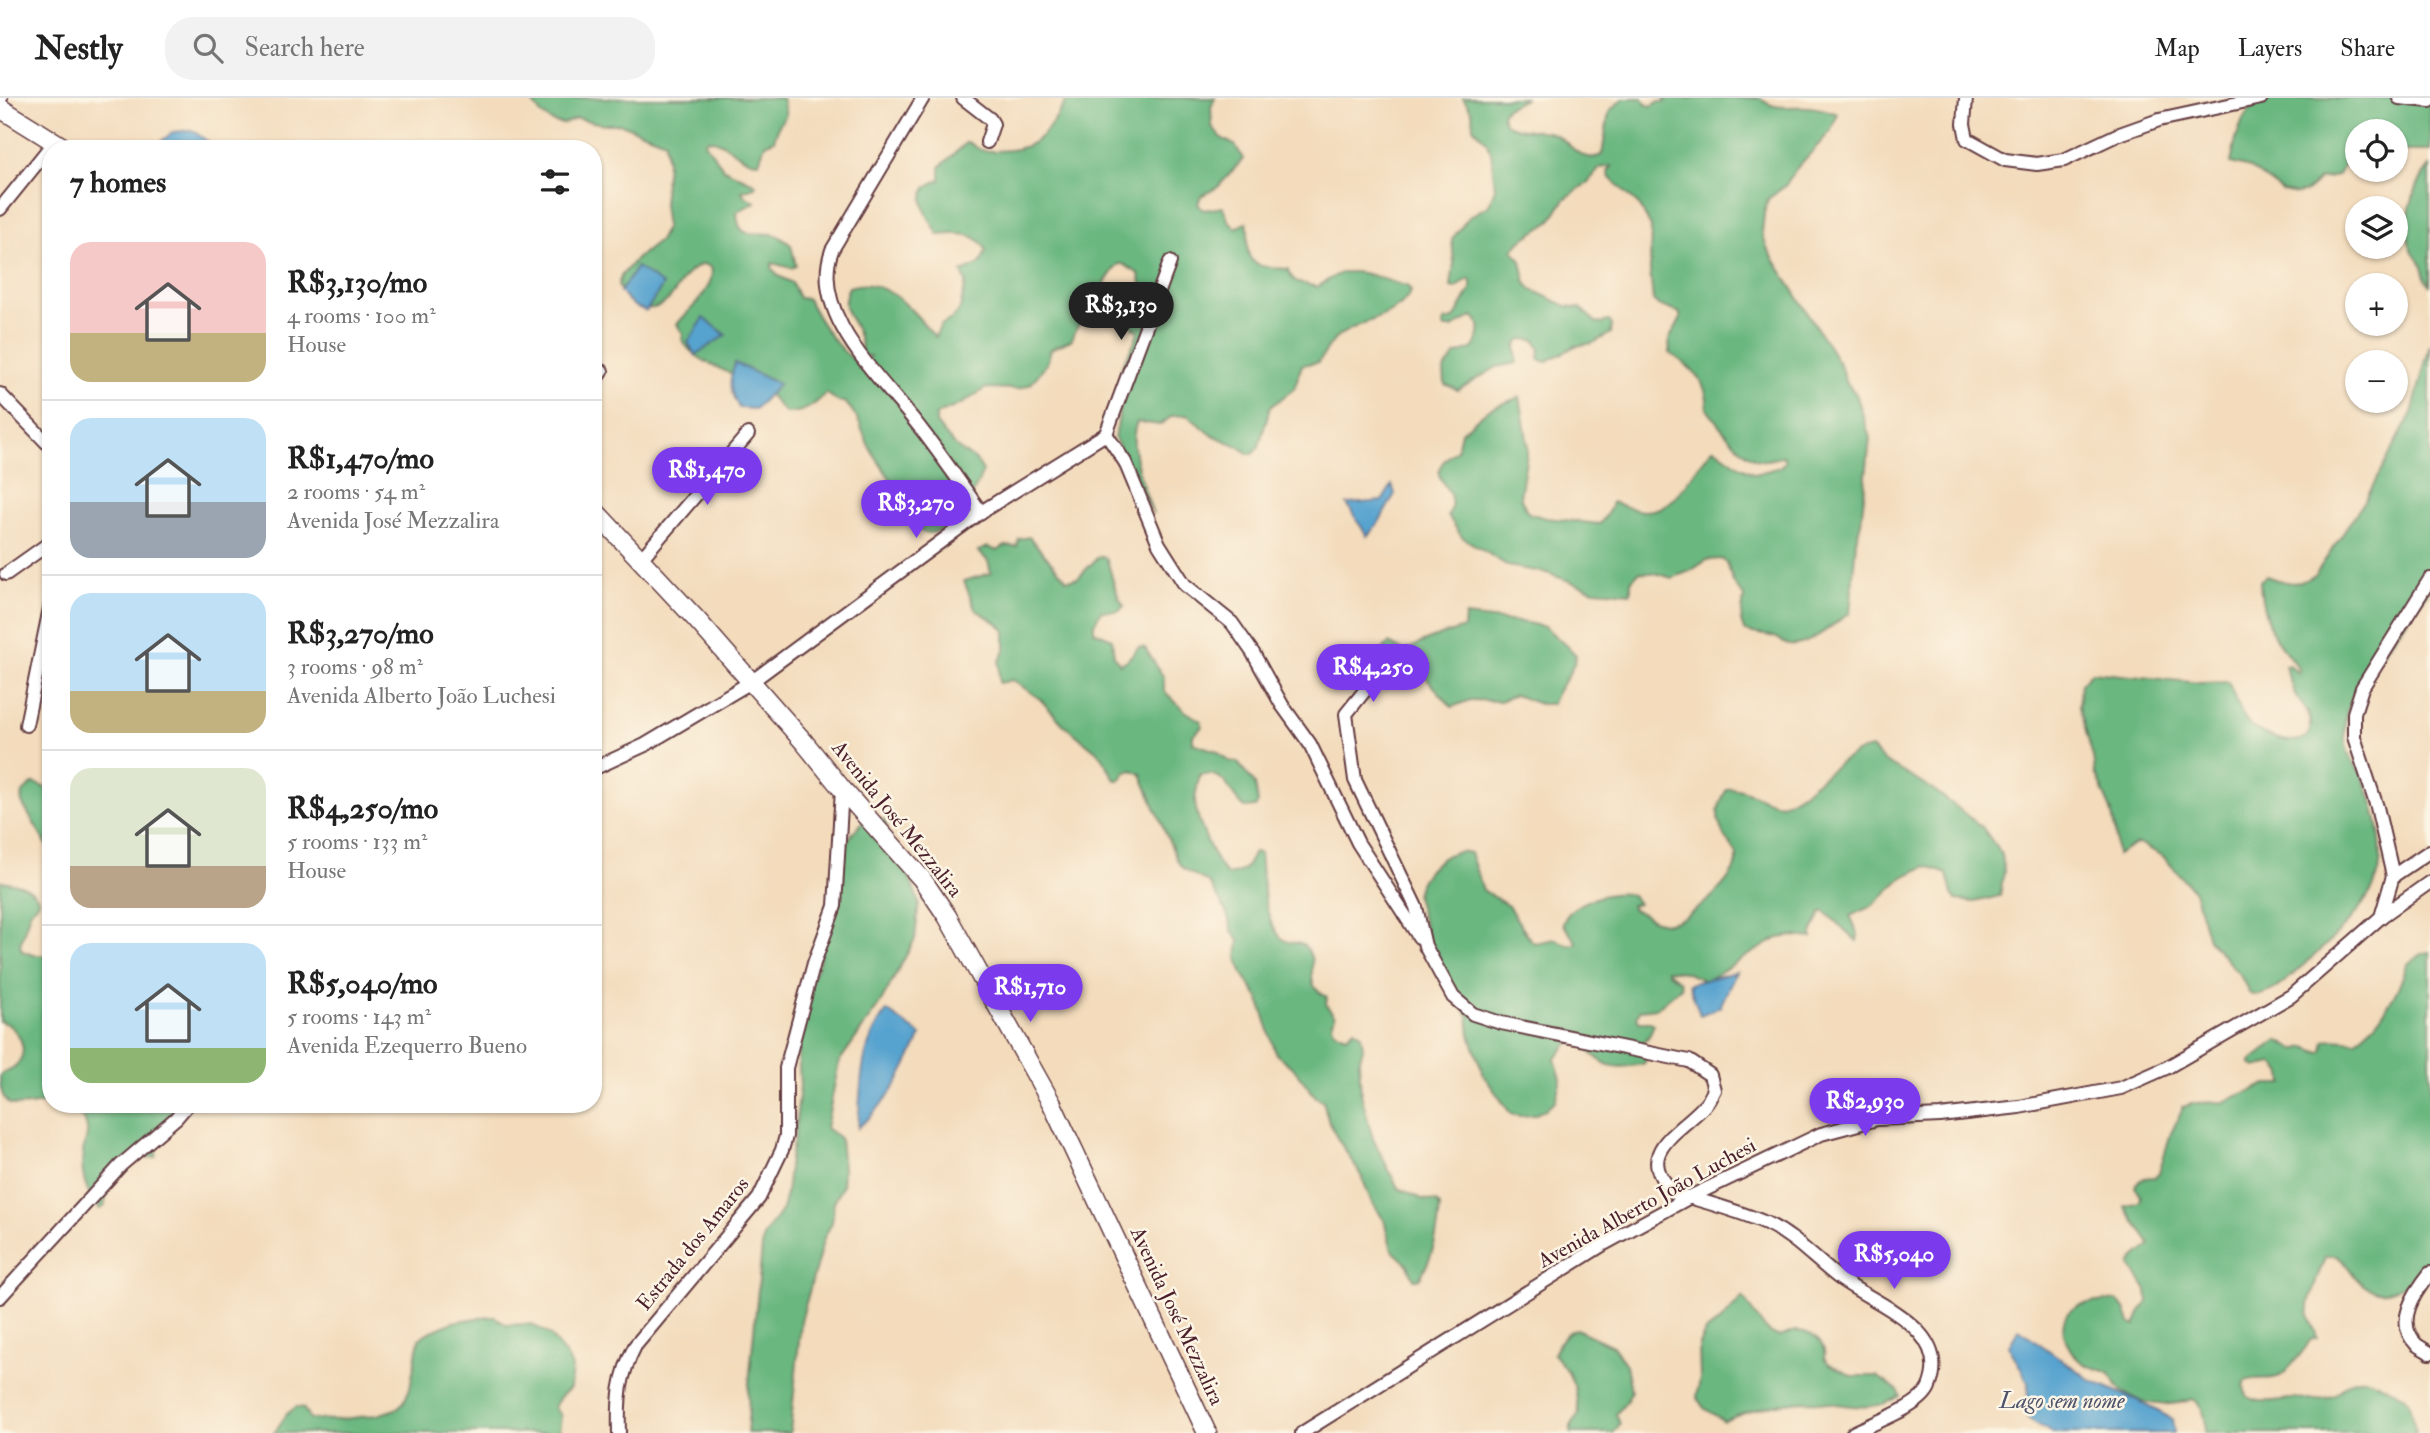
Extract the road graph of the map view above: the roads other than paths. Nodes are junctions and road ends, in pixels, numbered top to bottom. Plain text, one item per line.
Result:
1 (923, 98) edge
2 (963, 98) edge
3 (1966, 98) edge
4 (2261, 98) edge
5 (2399, 98) edge
6 (2430, 101) edge
7 (0, 108) edge
8 (52, 140) edge
9 (987, 142) dead end
10 (42, 164) edge
11 (0, 209) edge
12 (1170, 262) dead end
13 (0, 394) edge
14 (748, 433) dead end
15 (1106, 434) junction
16 (42, 438) edge
17 (981, 512) junction
18 (602, 519) edge
19 (42, 548) edge
20 (640, 559) junction
21 (6, 574) dead end
22 (2430, 579) edge
23 (42, 647) edge
24 (1379, 673) dead end
25 (751, 682) junction
26 (26, 725) dead end
27 (602, 765) edge
28 (842, 789) junction
29 (2430, 851) edge
30 (2393, 876) junction
31 (2430, 882) edge
32 (2381, 917) junction
33 (1425, 946) junction
34 (180, 1113) edge
35 (1690, 1197) junction
36 (2430, 1273) edge
37 (0, 1297) edge
38 (2430, 1353) edge
39 (619, 1433) edge
40 (1207, 1433) edge
41 (1303, 1433) edge
42 (1853, 1433) edge

1 - 17 street
2 - 9 street
3 - 4 street
5 - 6 street
7 - 8 main road
10 - 11 street
12 - 15 street
13 - 16 street
14 - 20 street
15 - 17 street
15 - 33 street
17 - 25 street
18 - 20 main road, Avenida José Mezzalira
19 - 21 street
20 - 25 main road, Avenida José Mezzalira
22 - 30 street
23 - 26 street
24 - 33 street
25 - 27 street
25 - 28 main road, Avenida José Mezzalira
28 - 39 street, Estrada dos Amaros
28 - 40 main road, Avenida José Mezzalira
29 - 30 street
30 - 32 street
31 - 32 street, Avenida Alberto João Luchesi
32 - 35 street, Avenida Alberto João Luchesi
33 - 35 street
34 - 37 street
35 - 41 street, Avenida Alberto João Luchesi
35 - 42 street
36 - 38 street

